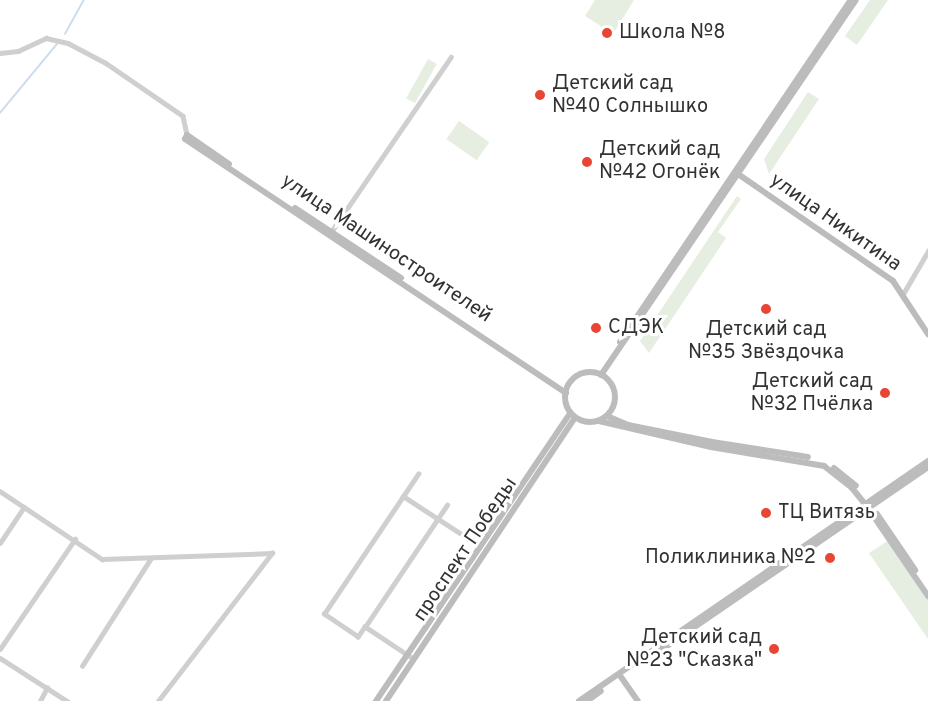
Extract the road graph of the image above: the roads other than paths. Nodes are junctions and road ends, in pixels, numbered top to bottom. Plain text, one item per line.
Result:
1 (851, 0) edge
2 (856, 0) edge
3 (0, 53) edge
4 (451, 57) dead end
5 (187, 135) junction
6 (738, 174) junction
7 (331, 232) junction
8 (928, 251) edge
9 (903, 294) junction
10 (928, 334) edge
11 (600, 375) junction
12 (566, 391) junction
13 (572, 415) junction
14 (607, 416) junction
15 (599, 421) junction
16 (928, 461) edge
17 (928, 467) edge
18 (418, 474) dead end
19 (0, 491) edge
20 (403, 496) junction
21 (868, 505) junction
22 (447, 506) dead end
23 (24, 507) junction
24 (438, 519) junction
25 (75, 539) junction
26 (0, 543) edge
27 (480, 546) junction
28 (152, 558) junction
29 (928, 589) edge
30 (928, 596) edge
31 (365, 627) junction
32 (0, 649) edge
33 (0, 657) edge
34 (410, 657) junction
35 (82, 666) dead end
36 (624, 675) junction
37 (47, 688) junction
38 (40, 701) edge
39 (67, 701) edge
40 (158, 701) edge
41 (376, 701) edge
42 (386, 701) edge
43 (579, 701) edge
44 (587, 701) edge
45 (638, 701) edge

1 - 11 main road
2 - 6 main road
3 - 5 street
4 - 7 street
5 - 7 main road, улица Машиностроителей
5 - 12 main road
6 - 9 main road, улица Никитина
6 - 11 main road
7 - 12 main road, улица Машиностроителей
8 - 9 street
9 - 10 main road, улица Никитина
11 - 12 main road
11 - 14 main road
12 - 13 main road
13 - 15 main road
13 - 27 main road
13 - 34 main road, проспект Победы
14 - 15 main road
14 - 21 main road
15 - 21 main road
16 - 21 main road
17 - 21 main road
18 - 20 street
19 - 23 street
20 - 24 street
20 - 31 street
21 - 29 main road
21 - 30 main road
21 - 36 main road
21 - 43 main road
22 - 24 street
23 - 25 street
23 - 26 street
24 - 27 street
24 - 31 street
25 - 28 street
25 - 32 street
27 - 34 main road
28 - 35 street
28 - 40 street
31 - 34 street
33 - 37 street
34 - 41 main road
34 - 42 main road, проспект Победы
36 - 44 main road
36 - 45 main road
37 - 38 street
37 - 39 street

